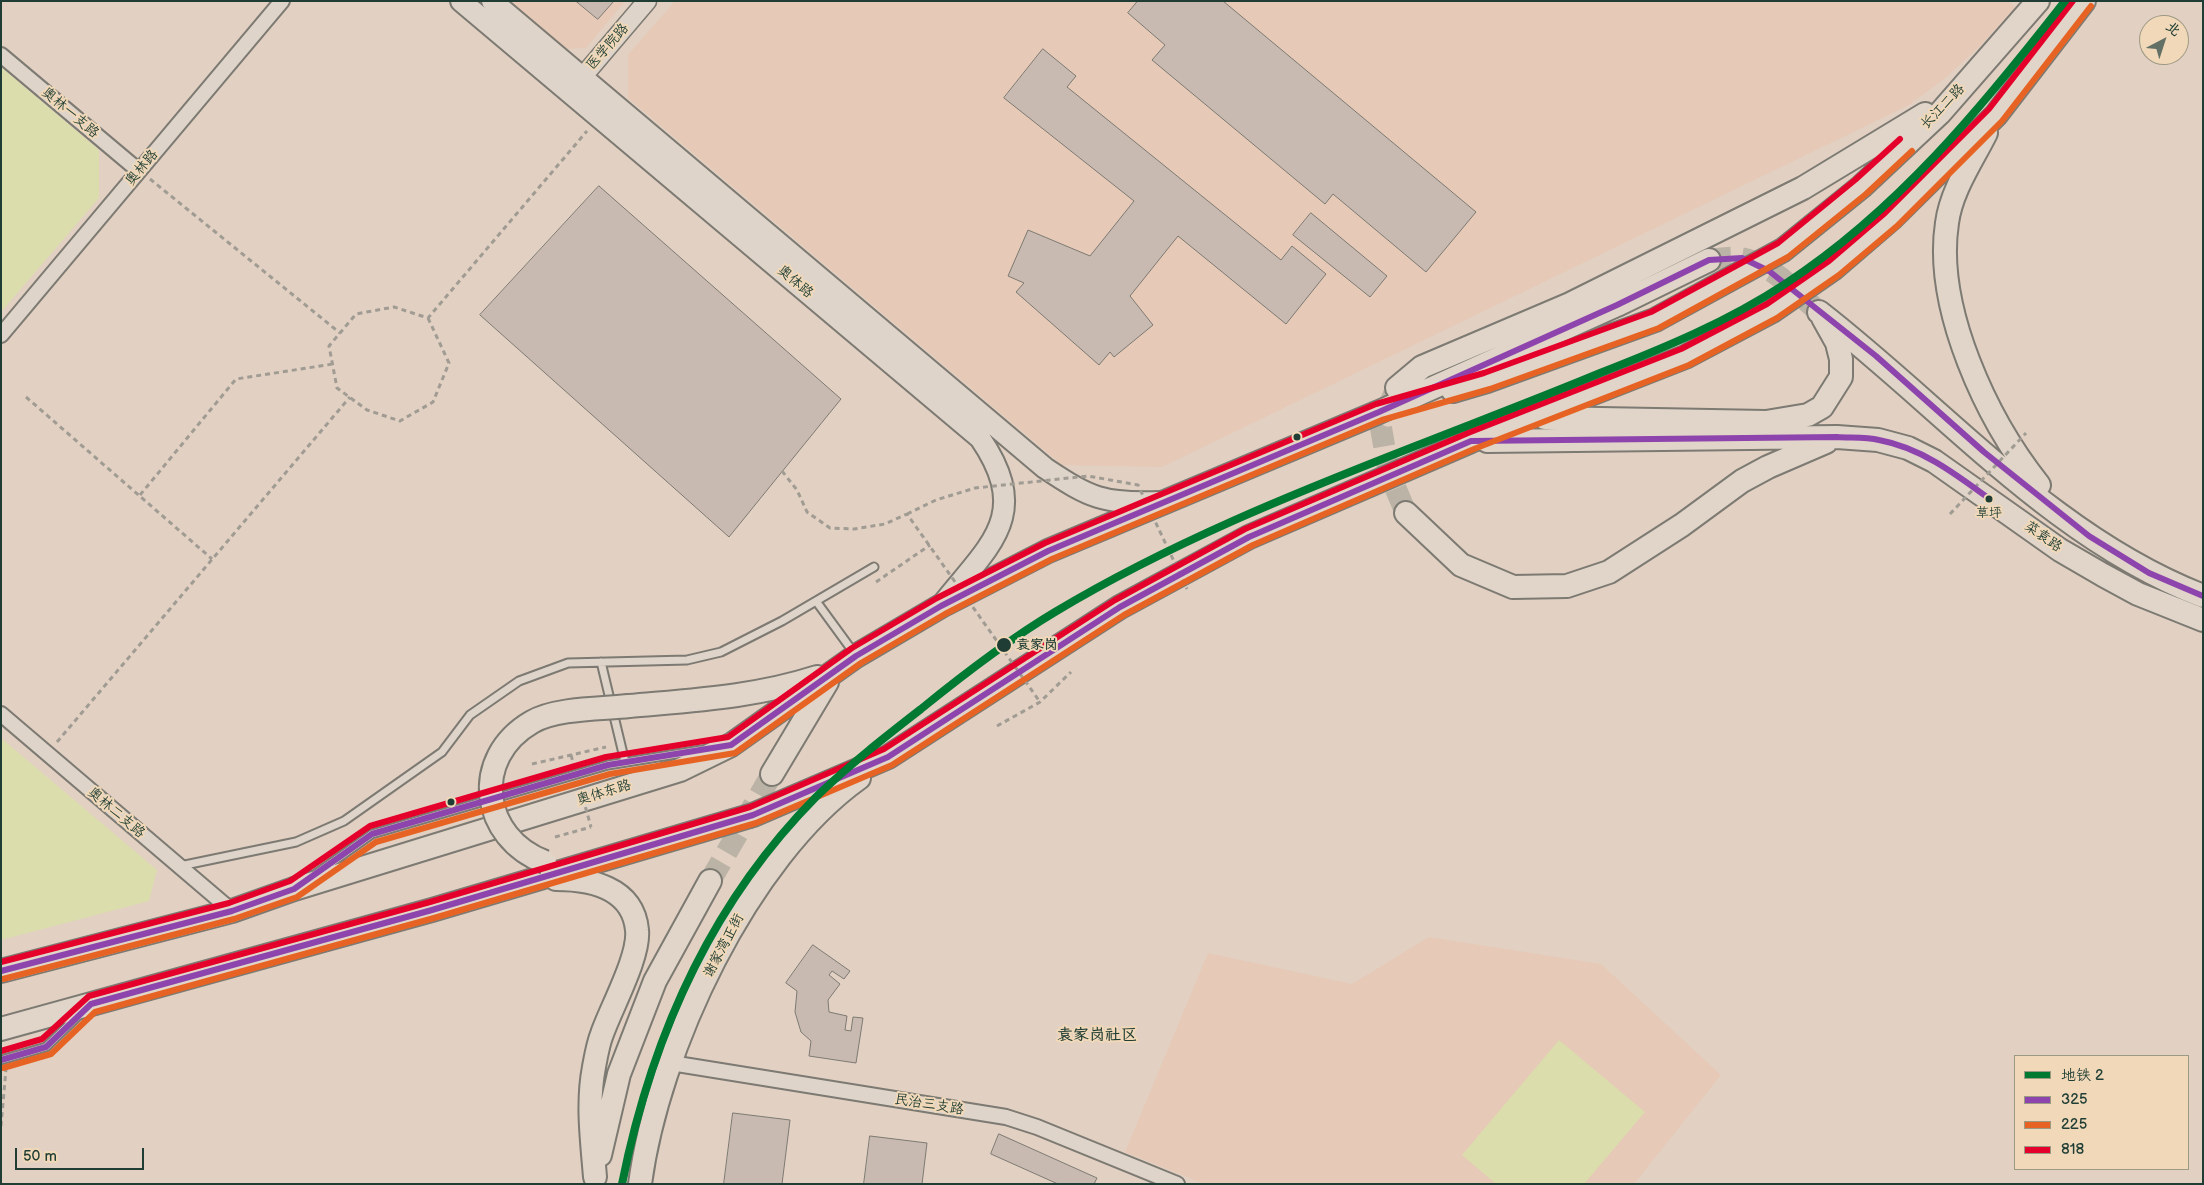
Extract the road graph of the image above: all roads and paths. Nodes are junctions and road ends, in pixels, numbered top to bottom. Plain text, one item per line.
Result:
1 (282, 1) edge
2 (461, 1) edge
3 (492, 1) edge
4 (647, 1) edge
5 (2038, 1) edge
6 (2084, 1) edge
7 (1, 56) edge
8 (575, 85) junction
9 (1956, 95) junction
10 (1996, 115) junction
11 (599, 117) junction
12 (139, 171) junction
13 (1709, 260) tunnel mouth
14 (428, 318) junction
15 (340, 333) junction
16 (1, 335) edge
17 (332, 364) junction
18 (1396, 388) tunnel mouth
19 (26, 397) dead end
20 (350, 397) junction
21 (1379, 412) junction
22 (1534, 417) junction
23 (2026, 433) dead end
24 (1837, 438) junction
25 (1471, 441) junction
26 (782, 471) dead end
27 (140, 495) junction
28 (1163, 502) junction
29 (1406, 513) tunnel mouth
30 (907, 514) junction
31 (1950, 514) dead end
32 (2068, 520) junction
33 (930, 545) junction
34 (212, 560) junction
35 (874, 567) dead end
36 (876, 582) dead end
37 (1186, 589) dead end
38 (2203, 596) edge
39 (816, 601) junction
40 (941, 606) junction
41 (2203, 620) edge
42 (856, 656) junction
43 (601, 662) junction
44 (1071, 672) dead end
45 (832, 673) junction
46 (1040, 702) junction
47 (1, 714) edge
48 (997, 726) dead end
49 (731, 746) junction
50 (606, 748) dead end
51 (48, 754) junction
52 (571, 756) junction
53 (888, 757) junction
54 (625, 762) junction
55 (532, 764) dead end
56 (772, 774) tunnel mouth
57 (555, 837) dead end
58 (179, 866) junction
59 (541, 870) junction
60 (710, 881) tunnel mouth
61 (294, 889) junction
62 (232, 911) junction
63 (1, 971) edge
64 (91, 1004) junction
65 (1, 1029) edge
66 (4, 1059) edge
67 (671, 1063) junction
68 (1, 1126) edge
69 (595, 1180) edge
70 (640, 1184) edge
71 (1177, 1184) edge

1 - 12 street, 奥林路
2 - 8 main road, 奥体路
3 - 8 main road, 奥体路
4 - 8 street, 医学院路
5 - 9 main road, 长江二路
6 - 10 main road
7 - 12 street, 奥林一支路
8 - 11 main road, 奥体路
8 - 28 main road, 奥体路
9 - 18 main road
9 - 21 main road, 长江二路
10 - 22 main road
10 - 32 main road
11 - 14 path
11 - 40 main road, 奥体路
12 - 15 path
12 - 16 street, 奥林路
13 - 21 main road
14 - 15 path
14 - 20 path
15 - 17 path
17 - 20 path
17 - 27 path
19 - 27 path
20 - 34 path
21 - 28 main road, 奥体东路
22 - 25 main road
22 - 32 main road, 菜袁路
23 - 31 path, bridge
24 - 25 main road, 菜袁路
24 - 29 main road
24 - 41 main road, 菜袁路
25 - 53 main road
26 - 30 path, bridge
27 - 34 path
28 - 40 main road, 奥体东路
30 - 33 path, bridge
30 - 37 path, bridge
32 - 38 main road, 菜袁路
33 - 36 path
33 - 46 path, bridge
34 - 51 path
35 - 39 lane
39 - 42 lane
39 - 43 lane
40 - 42 main road, 奥体东路
42 - 45 main road, 奥体东路
43 - 54 lane
43 - 58 lane
44 - 46 path
45 - 49 main road, 奥体东路
45 - 56 main road
45 - 59 main road, bridge
46 - 48 path
47 - 51 street, 奥林二支路
49 - 54 lane
49 - 61 main road, 奥体东路
50 - 52 path
51 - 58 street, 奥林二支路
52 - 55 path
52 - 57 path, bridge
53 - 59 main road
53 - 67 main road, 谢家湾正街
54 - 61 lane
58 - 62 street, 奥林二支路
59 - 64 main road
59 - 69 main road
60 - 69 main road
61 - 62 main road, 奥体东路
62 - 63 main road, 奥体东路
64 - 65 main road
64 - 66 lane
66 - 68 path
67 - 70 main road, 谢家湾正街
67 - 71 street, 民治三支路

